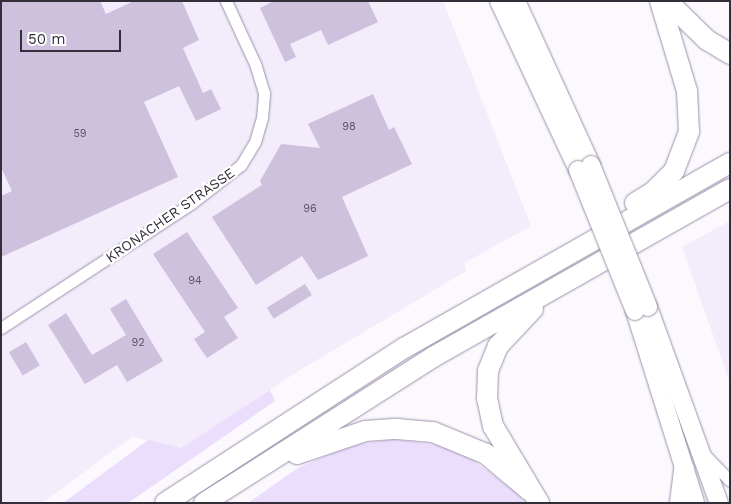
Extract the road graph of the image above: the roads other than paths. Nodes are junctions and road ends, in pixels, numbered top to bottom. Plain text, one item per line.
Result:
1 (226, 1) edge
2 (499, 1) edge
3 (516, 1) edge
4 (660, 1) edge
5 (667, 1) edge
6 (730, 54) edge
7 (730, 163) edge
8 (584, 168) junction
9 (730, 189) edge
10 (593, 240) junction
11 (578, 274) junction
12 (642, 309) junction
13 (1, 328) edge
14 (703, 452) junction
15 (684, 469) junction
16 (246, 474) junction
17 (730, 481) edge
18 (535, 497) edge
19 (165, 503) edge
20 (204, 503) edge
21 (680, 503) edge
22 (695, 503) edge
23 (720, 503) edge

1 - 13 street, KRONACHER STRASSE
2 - 8 main road
3 - 8 main road
4 - 10 highway
5 - 6 highway
7 - 10 highway
8 - 12 main road, bridge
9 - 11 highway
10 - 19 highway
11 - 16 highway
11 - 18 highway
12 - 14 main road
12 - 15 main road
14 - 17 street
14 - 23 main road
15 - 21 highway
15 - 22 main road
16 - 18 highway
16 - 20 highway

